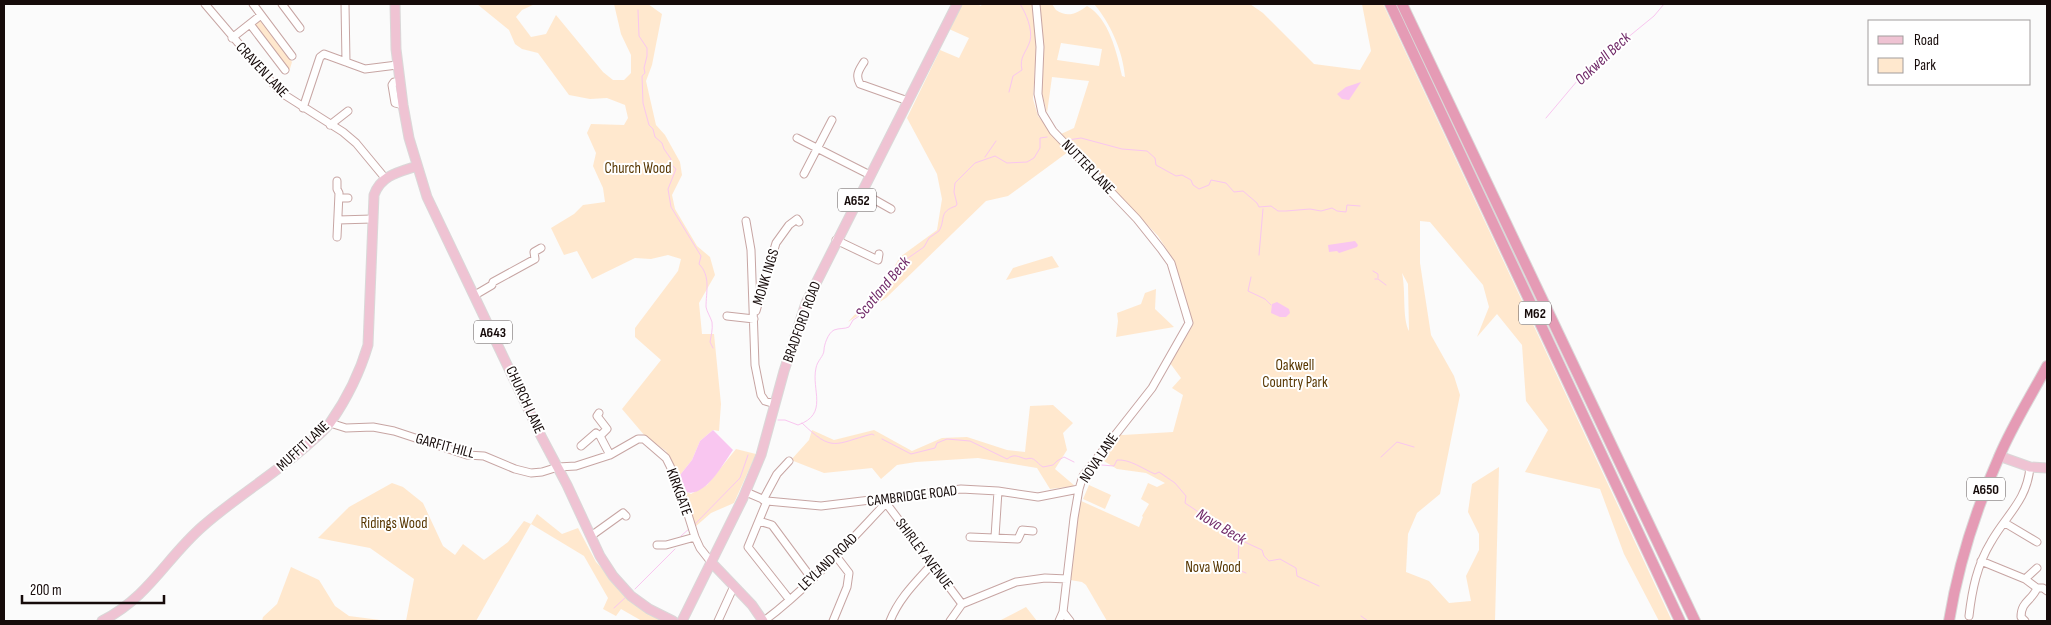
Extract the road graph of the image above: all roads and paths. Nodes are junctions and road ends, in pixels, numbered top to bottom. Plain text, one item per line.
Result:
1 (205, 4) edge
2 (253, 4) edge
3 (282, 4) edge
4 (345, 4) edge
5 (396, 4) edge
6 (957, 4) edge
7 (1036, 4) edge
8 (1390, 4) edge
9 (1402, 4) edge
10 (261, 15) junction
11 (250, 24) junction
12 (297, 26) dead end
13 (232, 38) junction
14 (292, 56) dead end
15 (346, 62) junction
16 (864, 62) dead end
17 (397, 65) junction
18 (285, 70) dead end
19 (908, 101) junction
20 (303, 108) junction
21 (348, 111) dead end
22 (832, 120) dead end
23 (330, 125) junction
24 (797, 138) dead end
25 (816, 148) junction
26 (417, 166) junction
27 (804, 174) dead end
28 (870, 175) junction
29 (384, 178) junction
30 (337, 181) dead end
31 (861, 192) junction
32 (340, 198) junction
33 (348, 198) dead end
34 (891, 208) dead end
35 (372, 219) junction
36 (796, 219) dead end
37 (338, 220) junction
38 (746, 221) dead end
39 (337, 237) dead end
40 (836, 240) junction
41 (541, 248) dead end
42 (879, 254) dead end
43 (475, 295) junction
44 (1187, 314) joint
45 (727, 316) dead end
46 (754, 318) junction
47 (2047, 366) edge
48 (774, 404) junction
49 (599, 412) dead end
50 (330, 423) junction
51 (600, 436) junction
52 (581, 446) dead end
53 (610, 455) junction
54 (1999, 456) junction
55 (789, 461) dead end
56 (558, 467) junction
57 (2030, 467) junction
58 (2047, 468) edge
59 (1079, 489) junction
60 (998, 491) junction
61 (746, 492) junction
62 (765, 500) junction
63 (887, 501) junction
64 (626, 516) dead end
65 (759, 522) junction
66 (2005, 523) junction
67 (693, 530) junction
68 (1033, 531) dead end
69 (591, 536) junction
70 (970, 537) dead end
71 (995, 537) junction
72 (2037, 542) dead end
73 (657, 545) dead end
74 (836, 556) junction
75 (1981, 561) junction
76 (711, 562) junction
77 (932, 564) junction
78 (2037, 568) dead end
79 (812, 579) junction
80 (1067, 579) junction
81 (2025, 579) junction
82 (734, 586) junction
83 (2037, 588) junction
84 (2047, 592) edge
85 (789, 599) junction
86 (962, 604) junction
87 (1063, 612) junction
88 (1969, 616) dead end
89 (2020, 619) edge
90 (102, 621) edge
91 (673, 621) edge
92 (682, 621) edge
93 (718, 621) edge
94 (764, 621) edge
95 (833, 621) edge
96 (890, 621) edge
97 (950, 621) edge
98 (1059, 621) edge
99 (1070, 621) edge
100 (1680, 621) edge
101 (1695, 621) edge
102 (1949, 621) edge

1 - 13 street, CRAVEN LANE
2 - 10 street
3 - 12 street
4 - 15 street
5 - 17 main road, CHURCH LANE / A643
6 - 19 main road, BRADFORD ROAD / A652
7 - 44 street, NUTTER LANE
8 - 100 highway, M62
9 - 101 highway, M62
10 - 11 street
10 - 14 street
11 - 13 street
11 - 18 street
13 - 20 street, CRAVEN LANE
15 - 17 street
15 - 20 street
16 - 19 street
17 - 26 main road, CHURCH LANE / A643
19 - 28 main road, BRADFORD ROAD / A652
20 - 23 street, CRAVEN LANE
21 - 23 street
22 - 25 street
23 - 29 street, CRAVEN LANE
24 - 25 street
25 - 27 street
25 - 28 street
26 - 29 main road
26 - 43 main road, CHURCH LANE / A643
28 - 31 main road, BRADFORD ROAD / A652
29 - 35 main road, MUFFIT LANE
30 - 32 street
31 - 34 street
31 - 40 main road, BRADFORD ROAD / A652
32 - 33 street
32 - 37 street
35 - 37 street
35 - 50 main road, MUFFIT LANE
36 - 46 street, MONK INGS
37 - 39 street
38 - 46 street, MONK INGS
40 - 42 street
40 - 48 main road, BRADFORD ROAD / A652
41 - 43 street
43 - 56 main road, CHURCH LANE / A643
44 - 59 street, NOVA LANE
45 - 46 street
46 - 48 street, MONK INGS
47 - 54 highway, A650
48 - 61 main road, BRADFORD ROAD / A652
49 - 51 street
50 - 56 street, GARFIT HILL
50 - 90 main road, MUFFIT LANE
51 - 52 street
51 - 53 street
53 - 56 street, KIRKGATE
53 - 67 street, KIRKGATE
54 - 57 main road
54 - 102 highway, A650
55 - 62 street
56 - 69 main road, CHURCH LANE / A643
57 - 58 main road
57 - 66 street
59 - 60 street, CAMBRIDGE ROAD
59 - 80 street, NOVA LANE
60 - 63 street, CAMBRIDGE ROAD
60 - 71 street
61 - 62 street, CAMBRIDGE ROAD
61 - 76 main road, BRADFORD ROAD / A652
62 - 63 street, CAMBRIDGE ROAD
62 - 65 street
63 - 74 street, LEYLAND ROAD
63 - 77 street, SHIRLEY AVENUE
64 - 69 street
65 - 79 street
65 - 85 street
66 - 72 street
66 - 75 street
67 - 73 street
67 - 76 street, KIRKGATE
68 - 71 street
69 - 91 main road, CHURCH LANE / A643
70 - 71 street
74 - 79 street, LEYLAND ROAD
74 - 95 street
75 - 81 street
75 - 88 street
76 - 82 main road, KIRKGATE
76 - 92 main road, BRADFORD ROAD / A652
77 - 86 street, SHIRLEY AVENUE
77 - 96 street
78 - 81 street
79 - 85 street, LEYLAND ROAD
80 - 86 street
80 - 87 street, NOVA LANE
81 - 83 street
82 - 93 street
82 - 94 main road, KIRKGATE
83 - 84 street
83 - 89 street
85 - 94 street, LEYLAND ROAD
86 - 97 street
87 - 98 street, NOVA LANE
87 - 99 street

